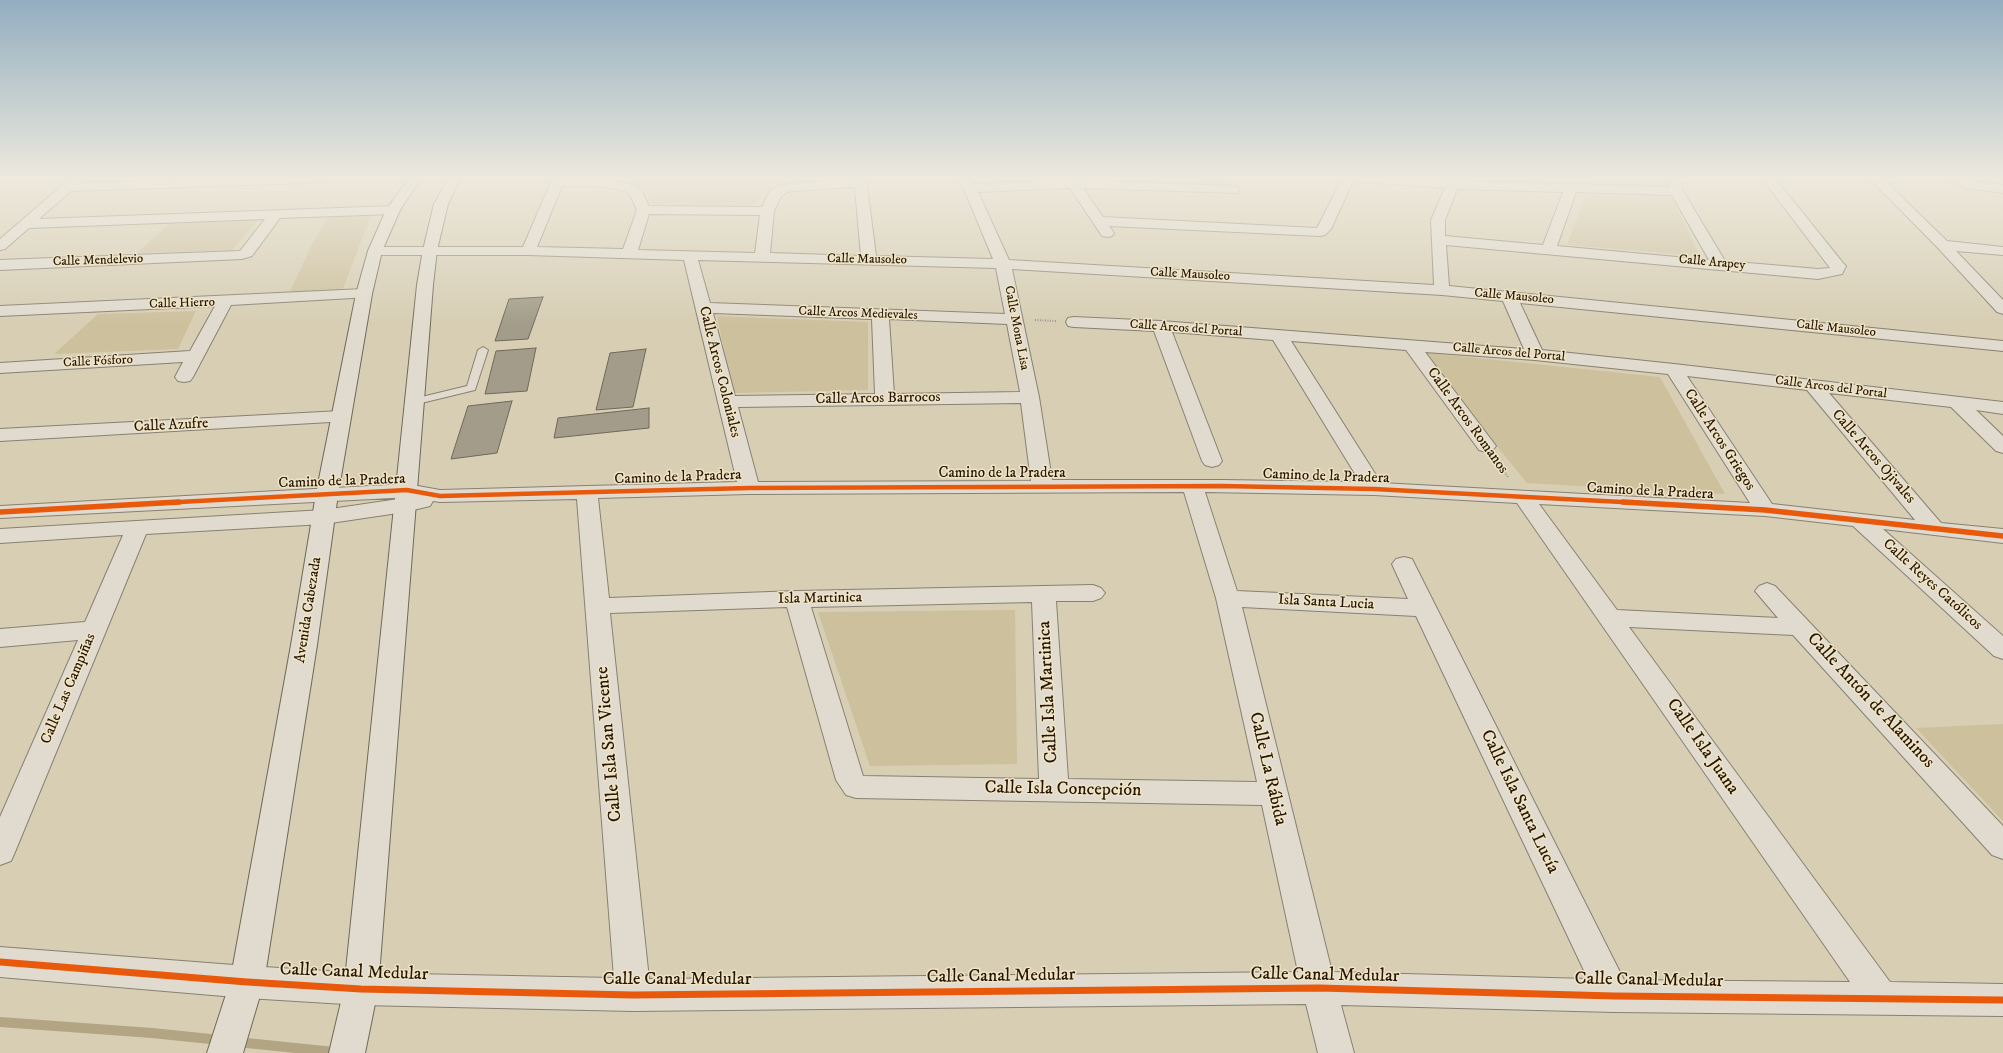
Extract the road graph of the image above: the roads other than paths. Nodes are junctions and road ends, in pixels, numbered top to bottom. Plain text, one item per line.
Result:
1 (23, 226) edge
2 (267, 226) edge
3 (386, 226) edge
4 (436, 226) edge
5 (539, 226) edge
6 (638, 226) edge
7 (765, 226) edge
8 (865, 226) edge
9 (986, 226) edge
10 (1102, 226) edge
11 (1325, 226) edge
12 (1438, 226) edge
13 (1557, 226) edge
14 (1698, 226) edge
15 (1806, 226) edge
16 (1923, 226) edge
17 (1438, 240) junction
18 (0, 246) edge
19 (1549, 248) junction
20 (1946, 249) junction
21 (430, 250) junction
22 (375, 251) junction
23 (528, 251) junction
24 (2003, 251) edge
25 (629, 254) junction
26 (690, 256) junction
27 (762, 257) junction
28 (2003, 258) edge
29 (869, 260) junction
30 (1003, 264) junction
31 (1719, 264) junction
32 (0, 265) edge
33 (1442, 290) junction
34 (364, 294) junction
35 (1509, 296) junction
36 (225, 302) junction
37 (702, 308) junction
38 (2003, 309) edge
39 (0, 311) edge
40 (880, 315) junction
41 (1013, 319) junction
42 (1074, 322) road end
43 (1161, 326) junction
44 (1279, 335) junction
45 (1411, 345) junction
46 (2003, 346) edge
47 (483, 350) dead end
48 (1535, 355) junction
49 (195, 356) junction
50 (0, 368) edge
51 (1674, 369) junction
52 (184, 377) dead end
53 (1812, 385) junction
54 (1030, 397) junction
55 (884, 399) junction
56 (413, 402) junction
57 (726, 402) junction
58 (1957, 403) junction
59 (2003, 408) edge
60 (341, 417) junction
61 (0, 435) edge
62 (1486, 446) road end
63 (2003, 447) edge
64 (1212, 461) dead end
65 (1042, 486) junction
66 (1192, 486) junction
67 (749, 488) junction
68 (1374, 490) junction
69 (587, 493) junction
70 (327, 494) junction
71 (1523, 497) junction
72 (406, 498) junction
73 (1765, 510) junction
74 (0, 512) edge
75 (324, 517) junction
76 (1860, 521) junction
77 (138, 527) junction
78 (1934, 528) junction
79 (0, 536) edge
80 (2003, 536) edge
81 (1404, 564) dead end
82 (1767, 591) dead end
83 (1093, 593) dead end
84 (1044, 594) junction
85 (1228, 598) junction
86 (797, 599) junction
87 (596, 606) junction
88 (1424, 608) junction
89 (1610, 618) junction
90 (1801, 627) junction
91 (94, 630) junction
92 (0, 638) edge
93 (2003, 650) edge
94 (1054, 789) junction
95 (1273, 794) junction
96 (2003, 846) edge
97 (0, 852) edge
98 (0, 962) edge
99 (243, 994) junction
100 (633, 995) junction
101 (1614, 996) junction
102 (1881, 998) junction
103 (2003, 1000) edge
104 (358, 1004) junction
105 (1323, 1004) junction
106 (225, 1053) edge
107 (347, 1053) edge
108 (1336, 1053) edge

1 - 18 street
2 - 32 street, Calle Mendelevio
3 - 22 street, Avenida Cabezada
4 - 21 street
5 - 23 street
6 - 25 street
7 - 27 street
8 - 29 street
9 - 30 street, Calle Mona Lisa
10 - 11 street
12 - 17 street
13 - 19 street
14 - 31 street
15 - 31 street, Calle Arapey
16 - 20 street
17 - 19 street, Calle Arapey
17 - 33 street
19 - 31 street, Calle Arapey
20 - 24 street
20 - 28 street
20 - 38 street
21 - 22 street, Calle Mausoleo
21 - 23 street, Calle Mausoleo
21 - 56 street
22 - 34 street, Avenida Cabezada
23 - 25 street, Calle Mausoleo
25 - 26 street, Calle Mausoleo
26 - 27 street, Calle Mausoleo
26 - 37 street, Calle Arcos Coloniales
27 - 29 street, Calle Mausoleo
29 - 30 street, Calle Mausoleo
30 - 33 street, Calle Mausoleo
30 - 41 street, Calle Mona Lisa
33 - 35 street, Calle Mausoleo
34 - 36 street, Calle Hierro
34 - 60 street, Avenida Cabezada
35 - 46 street, Calle Mausoleo
35 - 48 street
36 - 39 street, Calle Hierro
36 - 49 street
37 - 40 street, Calle Arcos Medievales
37 - 57 street, Calle Arcos Coloniales
40 - 41 street, Calle Arcos Medievales
40 - 55 street
41 - 54 street, Calle Mona Lisa
42 - 43 street, Calle Arcos del Portal
43 - 44 street, Calle Arcos del Portal
43 - 64 street
44 - 45 street, Calle Arcos del Portal
44 - 68 street
45 - 48 street, Calle Arcos del Portal
45 - 62 street, Calle Arcos Romanos
47 - 56 lane
48 - 51 street, Calle Arcos del Portal
49 - 50 street, Calle Fósforo
49 - 52 street
51 - 53 street, Calle Arcos del Portal
51 - 73 street, Calle Arcos Griegos
53 - 58 street, Calle Arcos del Portal
53 - 78 street, Calle Arcos Ojivales
54 - 55 street, Calle Arcos Barrocos
54 - 65 street, Calle Mona Lisa
55 - 57 street, Calle Arcos Barrocos
56 - 72 street
57 - 67 street, Calle Arcos Coloniales
58 - 59 street, Calle Arcos del Portal
58 - 63 street
60 - 61 street, Calle Azufre
60 - 70 street, Avenida Cabezada
65 - 66 street, Camino de la Pradera
65 - 67 street, Camino de la Pradera
66 - 68 street, Camino de la Pradera
66 - 85 street, Calle La Rábida
67 - 69 street, Camino de la Pradera
68 - 71 street, Camino de la Pradera
69 - 72 street, Camino de la Pradera
69 - 87 street, Calle Isla San Vicente
70 - 72 street, Camino de la Pradera
70 - 74 street, Camino de la Pradera
70 - 75 street, Avenida Cabezada
71 - 73 street, Camino de la Pradera
71 - 89 street, Calle Isla Juana
72 - 75 street, Camino de la Pradera
72 - 104 street
73 - 76 street, Camino de la Pradera
75 - 77 street, Camino de la Pradera
75 - 99 street, Avenida Cabezada
76 - 78 street, Camino de la Pradera
76 - 93 street, Calle Reyes Católicos
77 - 79 street, Camino de la Pradera
77 - 91 street, Calle Las Campiñas
78 - 80 street, Camino de la Pradera
81 - 88 street, Calle Isla Santa Lucía
82 - 90 street
83 - 84 street, Isla Martinica
84 - 86 street, Isla Martinica
84 - 94 street, Calle Isla Martinica
85 - 88 street, Isla Santa Lucia
85 - 95 street, Calle La Rábida
86 - 87 street, Isla Martinica
86 - 94 street, Calle Isla Concepción
87 - 100 street, Calle Isla San Vicente
88 - 101 street, Calle Isla Santa Lucía
89 - 90 street, Calle Antón de Alaminos
89 - 102 street, Calle Isla Juana
90 - 96 street, Calle Antón de Alaminos
91 - 92 street
91 - 97 street, Calle Las Campiñas
94 - 95 street, Calle Isla Concepción
95 - 105 street, Calle La Rábida
98 - 99 street, Calle Canal Medular
99 - 104 street, Calle Canal Medular
99 - 106 street, Avenida Cabezada
100 - 104 street, Calle Canal Medular
100 - 105 street, Calle Canal Medular
101 - 102 street, Calle Canal Medular
101 - 105 street, Calle Canal Medular
102 - 103 street, Calle Canal Medular
104 - 107 street
105 - 108 street, Calle La Rábida

